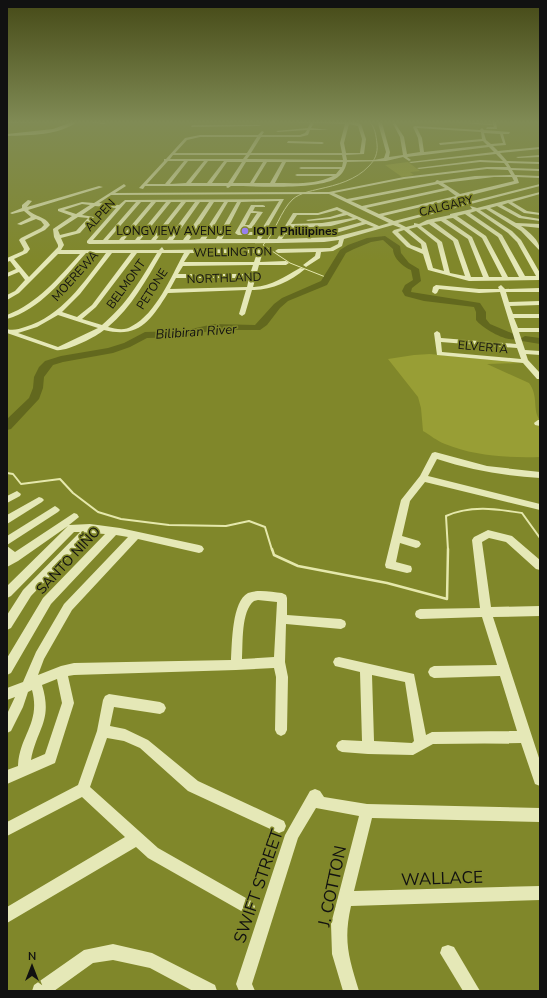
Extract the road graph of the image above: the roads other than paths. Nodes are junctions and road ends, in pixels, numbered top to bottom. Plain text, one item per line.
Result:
1 (159, 168) edge
2 (181, 168) edge
3 (201, 168) edge
4 (221, 168) edge
5 (241, 168) edge
6 (261, 168) edge
7 (281, 168) edge
8 (300, 168) joint
9 (343, 168) joint
10 (419, 168) joint
11 (423, 168) edge
12 (510, 169) junction
13 (540, 170) edge
14 (297, 175) junction
15 (336, 175) junction
16 (429, 175) junction
17 (514, 176) junction
18 (540, 177) edge
19 (439, 182) junction
20 (251, 184) junction
21 (272, 184) junction
22 (293, 184) junction
23 (124, 185) dead end
24 (144, 185) junction
25 (166, 185) junction
26 (187, 185) junction
27 (208, 185) junction
28 (230, 185) junction
29 (540, 185) edge
30 (101, 187) dead end
31 (449, 189) junction
32 (224, 193) junction
33 (329, 193) junction
34 (540, 193) edge
35 (110, 194) junction
36 (136, 194) junction
37 (459, 196) junction
38 (184, 200) junction
39 (198, 200) junction
40 (212, 200) junction
41 (219, 200) junction
42 (227, 200) junction
43 (240, 200) junction
44 (30, 201) dead end
45 (140, 201) junction
46 (155, 201) junction
47 (169, 201) junction
48 (346, 201) junction
49 (508, 201) junction
50 (471, 202) junction
51 (94, 204) junction
52 (465, 204) junction
53 (497, 204) junction
54 (279, 206) junction
55 (486, 206) junction
56 (121, 207) junction
57 (362, 208) junction
58 (475, 209) junction
59 (25, 210) junction
60 (250, 212) junction
61 (464, 212) junction
62 (12, 213) dead end
63 (347, 213) junction
64 (540, 214) edge
65 (452, 215) junction
66 (76, 216) junction
67 (378, 216) junction
68 (35, 217) junction
69 (357, 218) junction
70 (441, 218) junction
71 (291, 220) junction
72 (540, 220) edge
73 (429, 221) junction
74 (367, 222) junction
75 (393, 223) junction
76 (19, 224) dead end
77 (416, 224) junction
78 (514, 224) junction
79 (62, 225) junction
80 (83, 226) junction
81 (287, 226) junction
82 (540, 226) edge
83 (90, 227) dead end
84 (96, 227) dead end
85 (241, 227) junction
86 (102, 228) junction
87 (379, 228) junction
88 (404, 228) junction
89 (55, 230) junction
90 (39, 231) junction
91 (283, 233) junction
92 (260, 234) junction
93 (58, 237) junction
94 (342, 238) junction
95 (185, 241) junction
96 (202, 241) junction
97 (218, 241) junction
98 (258, 241) junction
99 (278, 241) junction
100 (89, 242) joint
101 (104, 242) junction
102 (120, 242) junction
103 (136, 242) junction
104 (152, 242) junction
105 (167, 242) junction
106 (540, 249) edge
107 (319, 250) junction
108 (162, 251) junction
109 (188, 251) junction
110 (278, 251) dead end
111 (56, 252) junction
112 (84, 252) junction
113 (110, 252) junction
114 (135, 252) junction
115 (426, 253) junction
116 (9, 259) edge
117 (257, 263) junction
118 (286, 263) dead end
119 (298, 263) dead end
120 (181, 264) junction
121 (306, 266) junction
122 (20, 269) junction
123 (448, 274) junction
124 (7, 275) edge
125 (174, 276) junction
126 (253, 276) junction
127 (523, 278) junction
128 (540, 278) edge
129 (469, 279) junction
130 (487, 279) junction
131 (502, 279) junction
132 (28, 280) junction
133 (249, 289) junction
134 (540, 290) edge
135 (166, 291) junction
136 (503, 291) junction
137 (435, 292) dead end
138 (7, 298) edge
139 (540, 303) edge
140 (506, 304) junction
141 (57, 312) junction
142 (242, 314) dead end
143 (511, 316) junction
144 (540, 316) edge
145 (7, 317) edge
146 (78, 319) junction
147 (104, 327) junction
148 (515, 330) junction
149 (540, 330) edge
150 (9, 332) edge
151 (521, 349) junction
152 (540, 353) edge
153 (524, 361) junction
154 (538, 374) edge
155 (540, 475) edge
156 (423, 478) junction
157 (18, 494) dead end
158 (7, 500) edge
159 (39, 500) dead end
160 (540, 507) edge
161 (55, 510) dead end
162 (74, 517) dead end
163 (7, 520) edge
164 (90, 528) junction
165 (113, 532) junction
166 (136, 536) junction
167 (397, 538) junction
168 (7, 541) edge
169 (416, 544) dead end
170 (199, 549) dead end
171 (7, 550) edge
172 (11, 560) edge
173 (540, 566) edge
174 (407, 569) dead end
175 (7, 593) edge
176 (486, 613) junction
177 (420, 614) dead end
178 (539, 614) edge
179 (281, 619) junction
180 (340, 624) dead end
181 (7, 626) edge
182 (279, 662) junction
183 (339, 662) dead end
184 (236, 665) junction
185 (7, 669) edge
186 (366, 669) junction
187 (504, 670) junction
188 (61, 672) junction
189 (434, 672) dead end
190 (28, 686) junction
191 (7, 694) edge
192 (160, 708) dead end
193 (7, 727) edge
194 (281, 730) dead end
195 (103, 731) junction
196 (525, 736) junction
197 (421, 745) junction
198 (342, 746) dead end
199 (368, 748) junction
200 (24, 768) junction
201 (7, 777) edge
202 (540, 779) edge
203 (83, 789) junction
204 (367, 811) junction
205 (540, 815) edge
206 (279, 826) dead end
207 (7, 829) edge
208 (137, 838) junction
209 (540, 893) edge
210 (345, 899) junction
211 (248, 907) dead end
212 (7, 915) edge
213 (448, 953) dead end
214 (466, 989) edge
215 (40, 991) edge
216 (209, 991) edge
217 (247, 991) edge
218 (351, 991) edge

1 - 24 street
2 - 25 street
3 - 26 street
4 - 27 street
5 - 28 street
6 - 20 street
7 - 21 street
8 - 9 street
8 - 14 street
9 - 15 street
10 - 11 street
10 - 16 street
12 - 13 street
12 - 16 street
12 - 17 street
14 - 15 street
14 - 22 street
15 - 22 street
16 - 19 street
16 - 33 street
17 - 18 street
17 - 19 street
17 - 37 street
19 - 31 street
19 - 48 street
20 - 21 street
20 - 28 street
21 - 22 street
23 - 35 street
24 - 25 street
24 - 36 street
25 - 26 street
26 - 27 street
27 - 28 street
28 - 32 street
29 - 50 street, LONGVIEW AVENUE
30 - 59 street
31 - 37 street
31 - 57 street
32 - 33 street
32 - 36 street
32 - 41 street
33 - 48 street
34 - 49 street, CALGARY
35 - 36 street
35 - 51 street
37 - 50 street
37 - 67 street
38 - 39 street
38 - 47 street
38 - 104 street
39 - 40 street
39 - 105 street, BELMONT
40 - 41 street
40 - 95 street
41 - 42 street
42 - 43 street
42 - 96 street
43 - 54 street
43 - 97 street
44 - 59 street
45 - 46 street
45 - 56 street, ALPEN
45 - 101 street
46 - 47 street
46 - 102 street
47 - 103 street
48 - 57 street
49 - 53 street, CALGARY
49 - 64 street
50 - 52 street, LONGVIEW AVENUE
51 - 56 street
51 - 66 street
51 - 66 street
52 - 58 street
52 - 75 street, LONGVIEW AVENUE
53 - 55 street, CALGARY
53 - 72 street
54 - 60 street
54 - 92 street
55 - 58 street, CALGARY
55 - 78 street
56 - 86 street, ALPEN
57 - 67 street
58 - 61 street, CALGARY
58 - 128 street
59 - 62 street
59 - 68 street
60 - 85 street
60 - 85 street
61 - 65 street, CALGARY
61 - 127 street
63 - 69 street
63 - 71 street
63 - 71 street
65 - 70 street, CALGARY
65 - 131 street
66 - 79 street
66 - 80 street
67 - 75 street
68 - 76 street
68 - 90 street
69 - 74 street
69 - 81 street
70 - 73 street, CALGARY
70 - 130 street
71 - 81 street
73 - 77 street, CALGARY
73 - 129 street
74 - 87 street
74 - 91 street
75 - 87 street, LONGVIEW AVENUE
75 - 88 street
77 - 88 street, CALGARY
77 - 123 street
78 - 82 street
78 - 106 street
79 - 80 street
79 - 89 street
80 - 83 street
80 - 93 street
81 - 91 street
84 - 86 street
85 - 92 street
86 - 100 street, ALPEN
87 - 94 street, LONGVIEW AVENUE
88 - 115 street
88 - 115 street, CALGARY
89 - 90 street
89 - 93 street
90 - 116 street
91 - 99 street
92 - 98 street
93 - 111 street
94 - 99 street, LONGVIEW AVENUE
94 - 107 street
95 - 96 street, LONGVIEW AVENUE
95 - 105 street, LONGVIEW AVENUE
96 - 97 street, LONGVIEW AVENUE
97 - 98 street, LONGVIEW AVENUE
98 - 99 street, LONGVIEW AVENUE
100 - 101 street, LONGVIEW AVENUE
101 - 102 street, LONGVIEW AVENUE
102 - 103 street, LONGVIEW AVENUE
103 - 104 street, LONGVIEW AVENUE
104 - 105 street, LONGVIEW AVENUE
105 - 108 street, BELMONT
107 - 110 street
107 - 121 street
108 - 109 street
108 - 114 street
108 - 147 street, BELMONT
109 - 117 street
109 - 120 street, PETONE
111 - 112 street
111 - 132 street
112 - 113 street
112 - 145 street
113 - 114 street
113 - 141 street, MOEREWA
114 - 146 street
115 - 123 street
116 - 122 street
117 - 118 street, WELLINGTON
117 - 120 street, WELLINGTON
117 - 126 street
119 - 121 street
120 - 125 street, PETONE
121 - 133 street, NORTHLAND
122 - 124 street
122 - 132 street
123 - 129 street
125 - 126 street
125 - 135 street, PETONE
126 - 133 street
127 - 128 street
127 - 131 street
129 - 130 street
130 - 131 street
131 - 136 street
132 - 138 street
133 - 135 street, NORTHLAND
133 - 142 street
134 - 136 street
135 - 147 street, PETONE
136 - 137 street
136 - 140 street
139 - 140 street
140 - 143 street
141 - 146 street, PETONE
141 - 150 street, MOEREWA
143 - 144 street
143 - 148 street
146 - 147 street, PETONE
147 - 150 street, BELMONT
148 - 149 street
148 - 151 street
151 - 152 street
151 - 153 street
151 - 153 street, ELVERTA
153 - 154 street
155 - 156 street
156 - 160 street
156 - 167 street
157 - 158 street
159 - 163 street
161 - 168 street
162 - 172 street
164 - 165 street
164 - 175 street
164 - 181 street
165 - 166 street
165 - 185 street, SANTO NIÑO
166 - 170 street
166 - 190 street
167 - 169 street
167 - 174 street
171 - 172 street
173 - 176 street
176 - 177 street
176 - 178 street
176 - 187 street
179 - 180 street
179 - 182 street
179 - 184 street
182 - 184 street
182 - 194 street
183 - 186 street
184 - 188 street
186 - 197 street
186 - 199 street
187 - 189 street
187 - 196 street
188 - 190 street
188 - 200 street
190 - 191 street
190 - 193 street
190 - 200 street
192 - 195 street
195 - 203 street
195 - 206 street
196 - 197 street
196 - 202 street
197 - 199 street
198 - 199 street
200 - 201 street
203 - 207 street
203 - 208 street
204 - 205 street
204 - 210 street, J. COTTON
204 - 217 street, SWIFT STREET
208 - 211 street
208 - 212 street
209 - 210 street, WALLACE
210 - 218 street, J. COTTON
213 - 214 street
215 - 216 street

